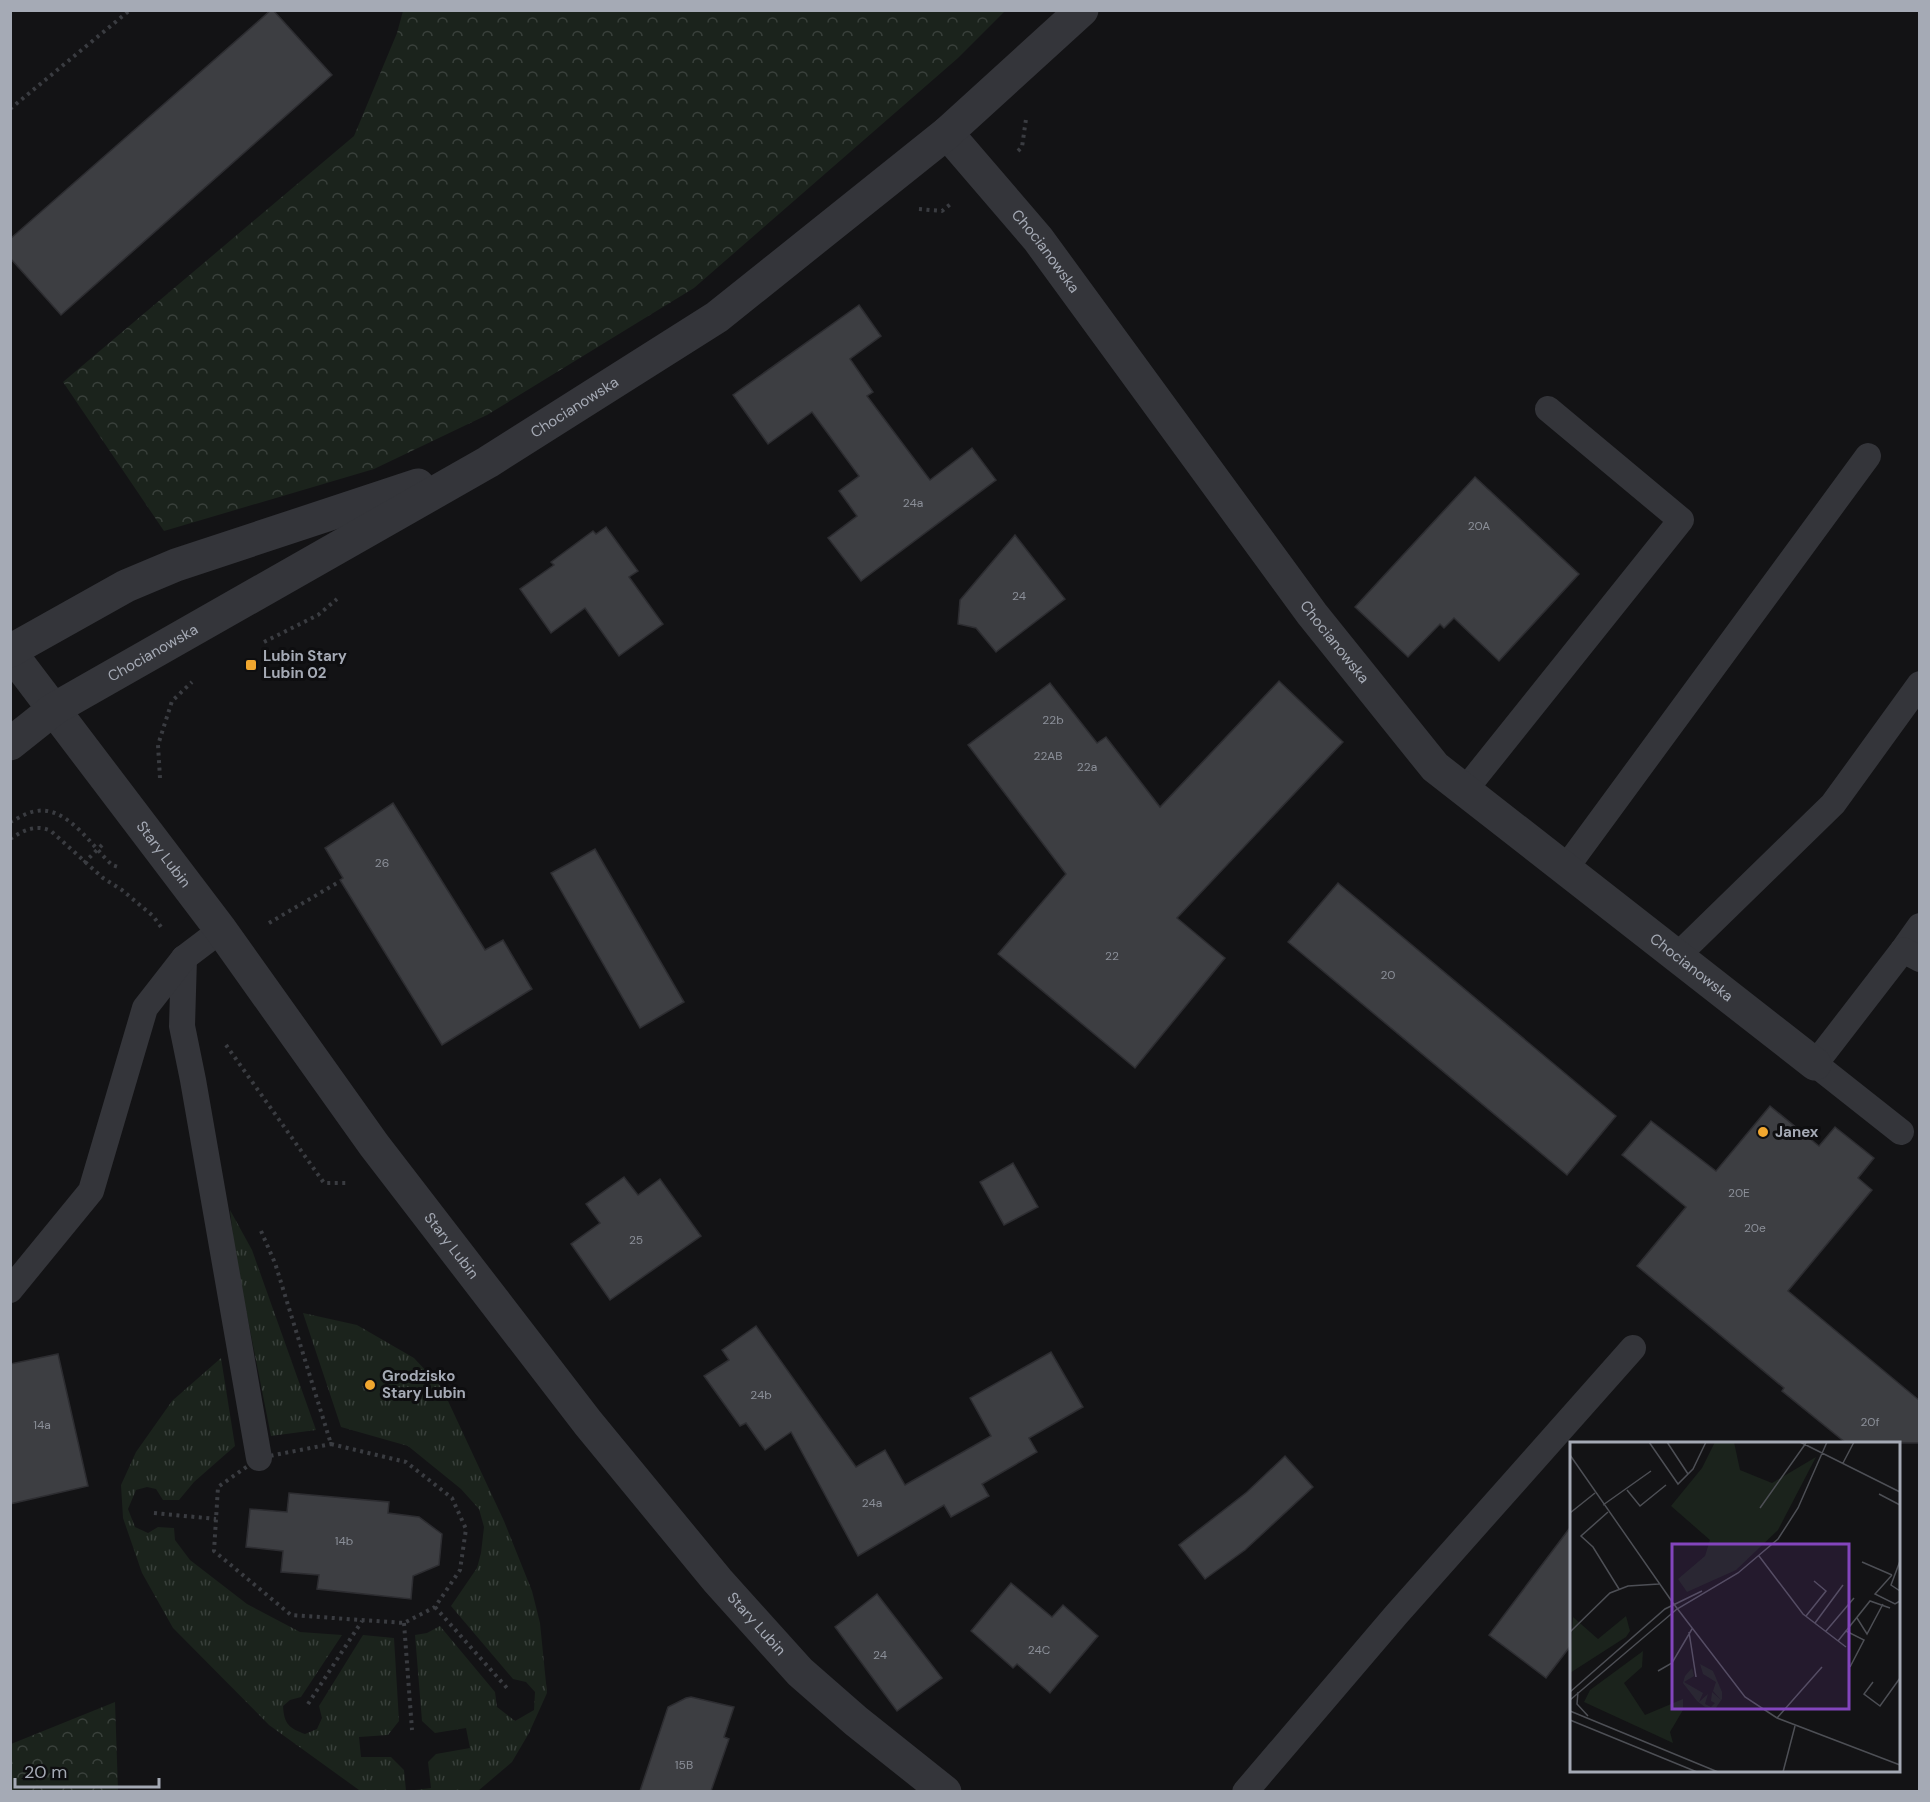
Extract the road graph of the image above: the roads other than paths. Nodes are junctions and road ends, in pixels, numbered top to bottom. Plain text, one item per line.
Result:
1 (1082, 10) edge
2 (947, 133) junction
3 (1548, 409) dead end
4 (1868, 456) dead end
5 (488, 462) junction
6 (10, 652) edge
7 (1920, 684) edge
8 (54, 709) junction
9 (10, 744) edge
10 (1465, 790) junction
11 (1565, 868) junction
12 (1920, 926) edge
13 (221, 930) junction
14 (1911, 955) edge
15 (1677, 956) junction
16 (184, 958) junction
17 (1815, 1064) junction
18 (1901, 1132) dead end
19 (10, 1290) edge
20 (1633, 1348) dead end
21 (259, 1458) road end
22 (945, 1791) edge
23 (1245, 1791) edge

1 - 2 street, Chocianowska
2 - 5 street, Chocianowska
2 - 10 street, Chocianowska
3 - 10 lane
4 - 11 lane
5 - 6 street, Chocianowska
5 - 8 street, Chocianowska
6 - 8 street, Stary Lubin
7 - 15 lane
8 - 9 street, Chocianowska
8 - 13 street, Stary Lubin
10 - 11 street, Chocianowska
11 - 15 street, Chocianowska
12 - 14 lane
13 - 16 lane
13 - 22 street, Stary Lubin
14 - 17 lane
15 - 17 street, Chocianowska
16 - 19 lane
16 - 21 lane
17 - 18 lane
20 - 23 lane

